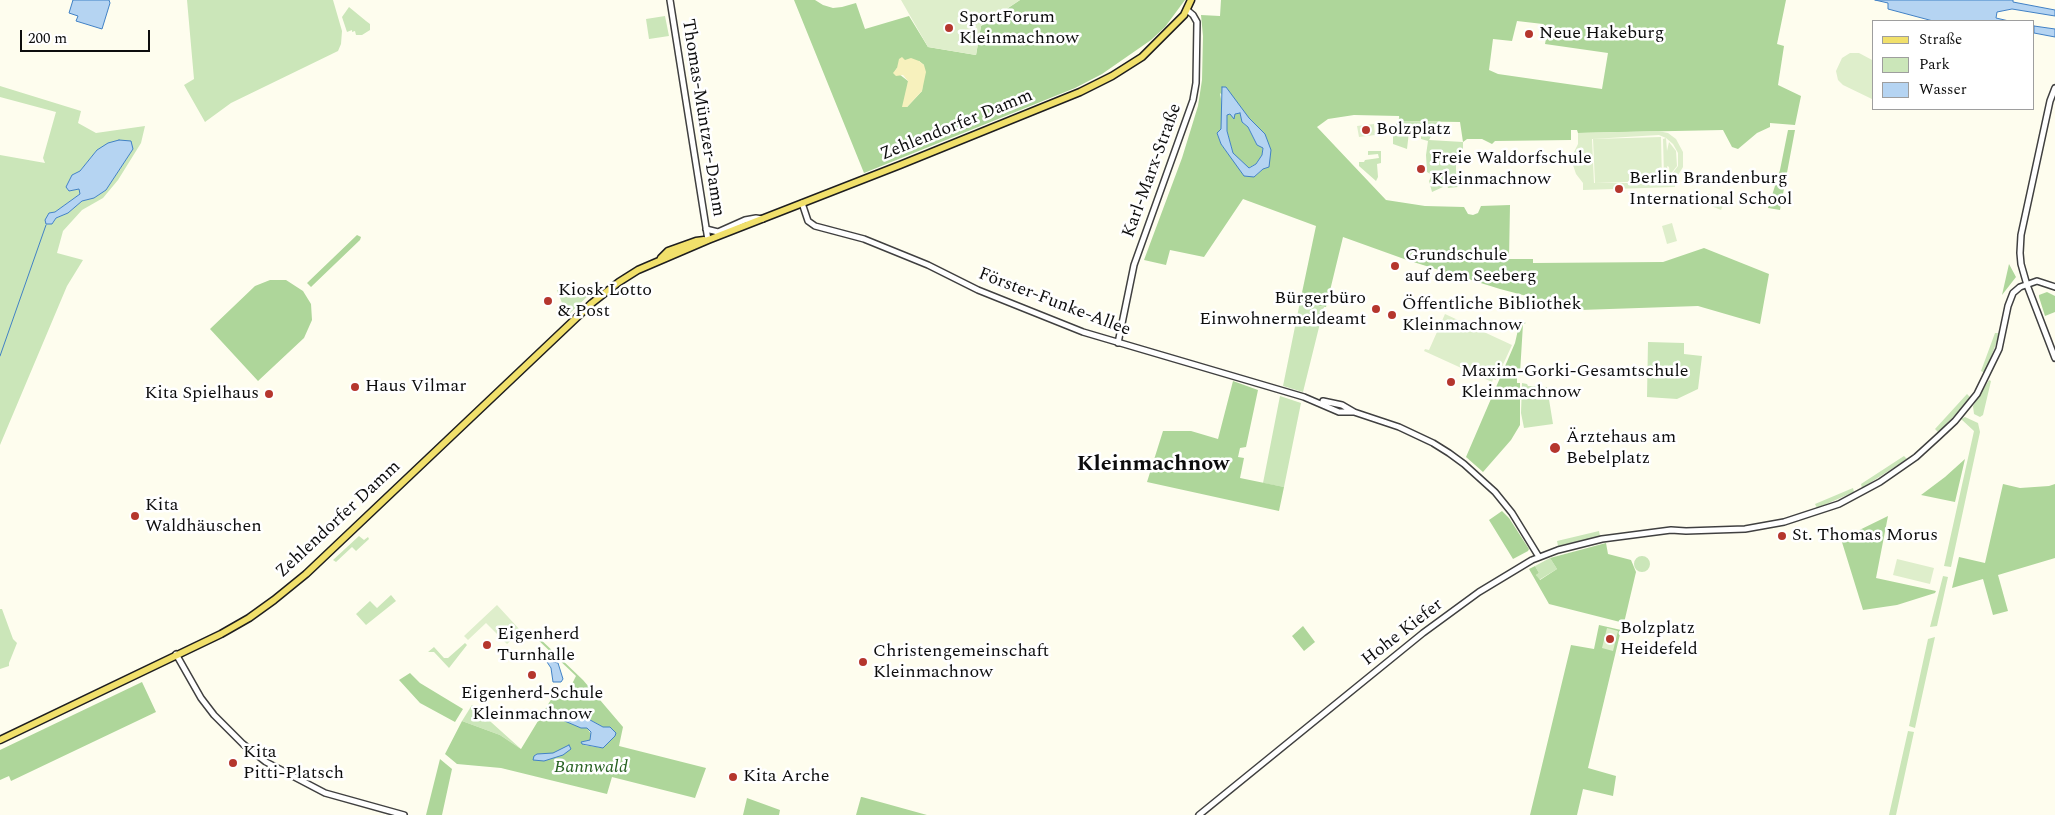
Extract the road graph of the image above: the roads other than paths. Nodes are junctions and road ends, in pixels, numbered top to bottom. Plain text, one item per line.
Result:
1 (670, 0) edge
2 (1191, 0) edge
3 (1187, 10) junction
4 (2055, 88) edge
5 (802, 203) junction
6 (763, 219) junction
7 (706, 229) junction
8 (708, 240) junction
9 (2027, 285) junction
10 (2055, 287) edge
11 (1118, 343) junction
12 (2055, 358) edge
13 (1539, 557) junction
14 (176, 654) junction
15 (0, 740) edge
16 (404, 815) edge
17 (1199, 815) edge

1 - 7 street, Thomas-Müntzer-Damm
2 - 3 main road, Zehlendorfer Damm
3 - 5 main road, Zehlendorfer Damm
3 - 11 street, Karl-Marx-Straße
4 - 9 street
5 - 6 main road, Zehlendorfer Damm
5 - 11 street, Förster-Funke-Allee
6 - 7 street
6 - 8 main road, Zehlendorfer Damm
7 - 8 street, Thomas-Müntzer-Damm
8 - 14 main road, Zehlendorfer Damm
9 - 10 street
9 - 12 street
9 - 13 street, Hohe Kiefer
11 - 13 street, Förster-Funke-Allee
13 - 17 street, Hohe Kiefer
14 - 15 main road, Zehlendorfer Damm
14 - 16 street

